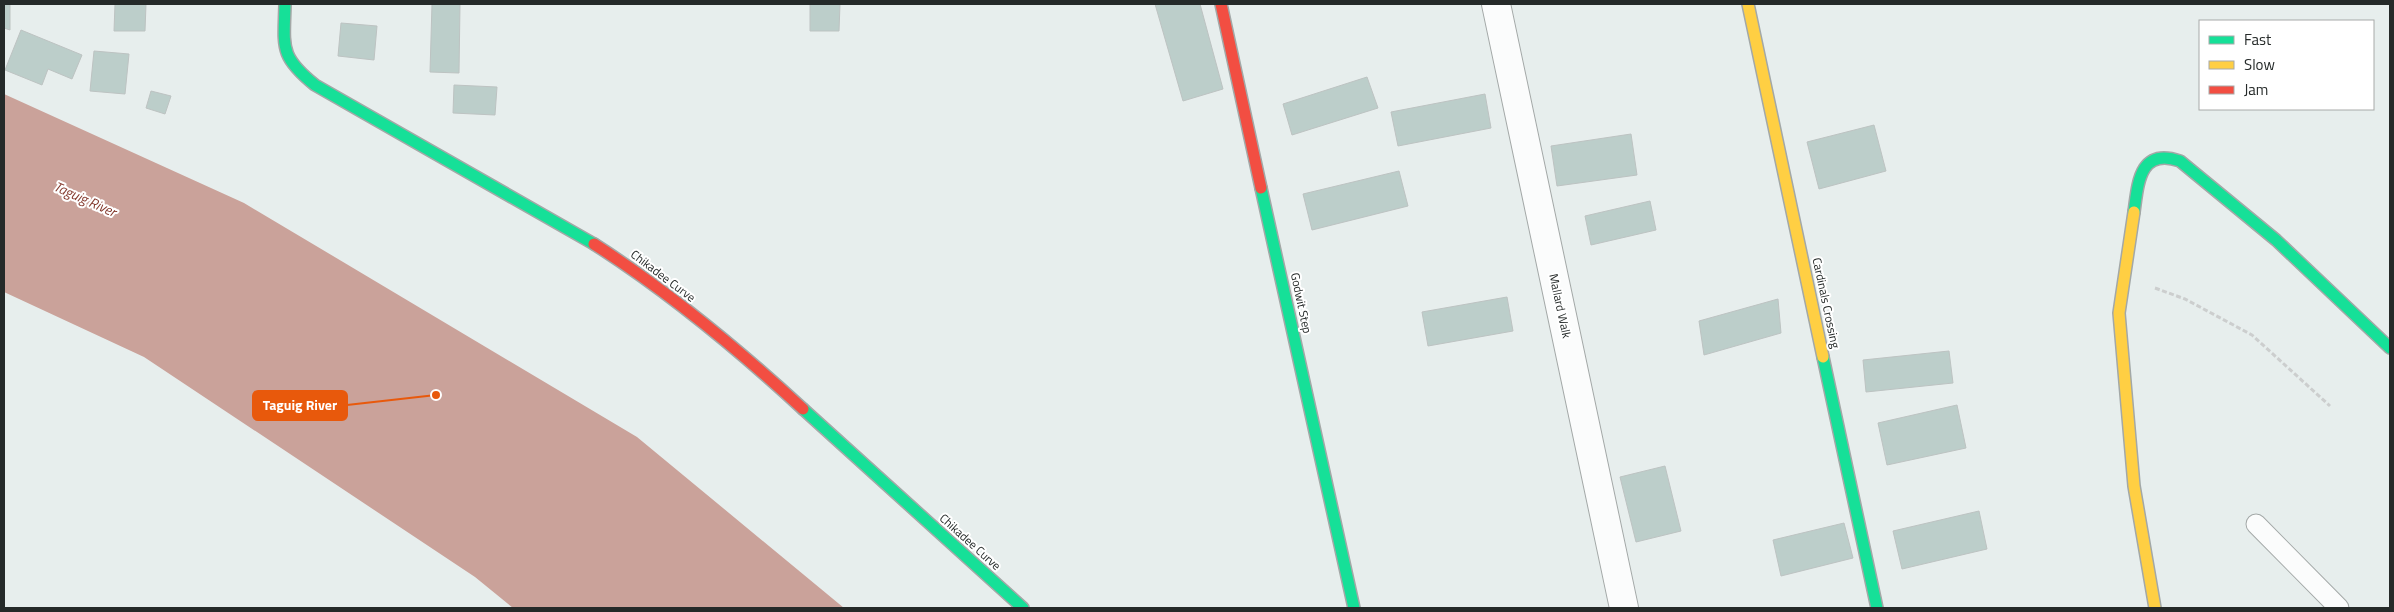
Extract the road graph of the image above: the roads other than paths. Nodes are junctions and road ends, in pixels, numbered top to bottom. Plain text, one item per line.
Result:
1 (285, 4) edge
2 (1221, 4) edge
3 (1496, 4) edge
4 (1748, 4) edge
5 (2390, 348) edge
6 (2256, 524) dead end
7 (1023, 608) edge
8 (1354, 608) edge
9 (1624, 608) edge
10 (1877, 608) edge
11 (2155, 608) edge
12 (2339, 608) edge

1 - 7 street, Chikadee Curve
2 - 8 street, Godwit Step
3 - 9 street, Mallard Walk
4 - 10 street, Cardinals Crossing
5 - 11 street
6 - 12 lane

